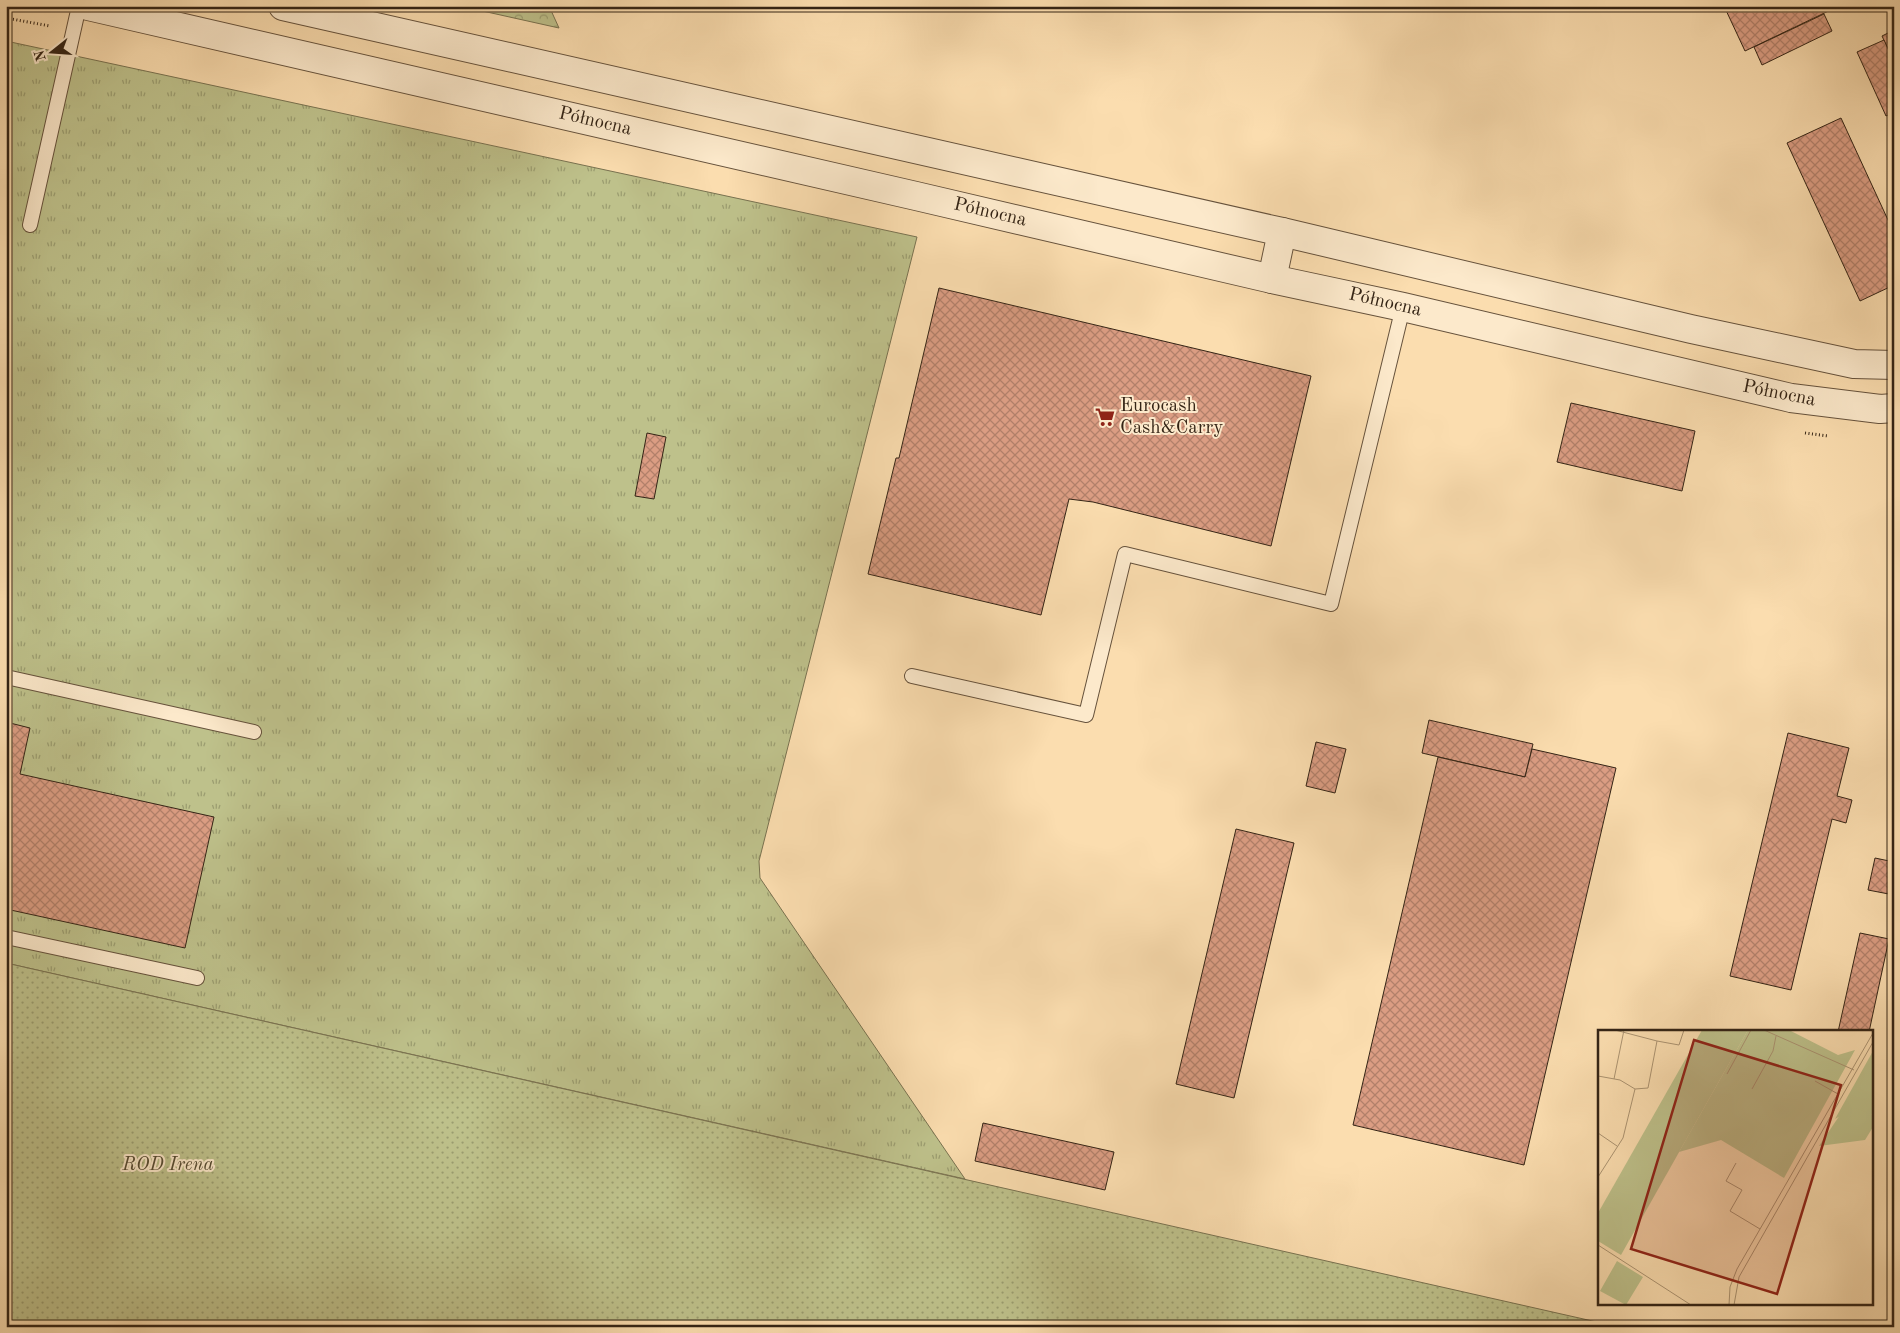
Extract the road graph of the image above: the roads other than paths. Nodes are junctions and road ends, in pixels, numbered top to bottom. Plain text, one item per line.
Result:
1 (79, 6) edge
2 (88, 6) edge
3 (283, 6) edge
4 (30, 225) dead end
5 (1282, 232) junction
6 (1272, 279) junction
7 (1403, 307) junction
8 (1894, 365) edge
9 (1894, 408) edge
10 (912, 676) dead end
11 (6, 677) edge
12 (254, 732) dead end
13 (6, 937) edge
14 (197, 978) dead end

1 - 4 lane
2 - 6 street, Północna
3 - 5 street
5 - 6 street
5 - 8 street
6 - 7 street, Północna
7 - 9 street, Północna
7 - 10 lane
11 - 12 lane
13 - 14 lane

